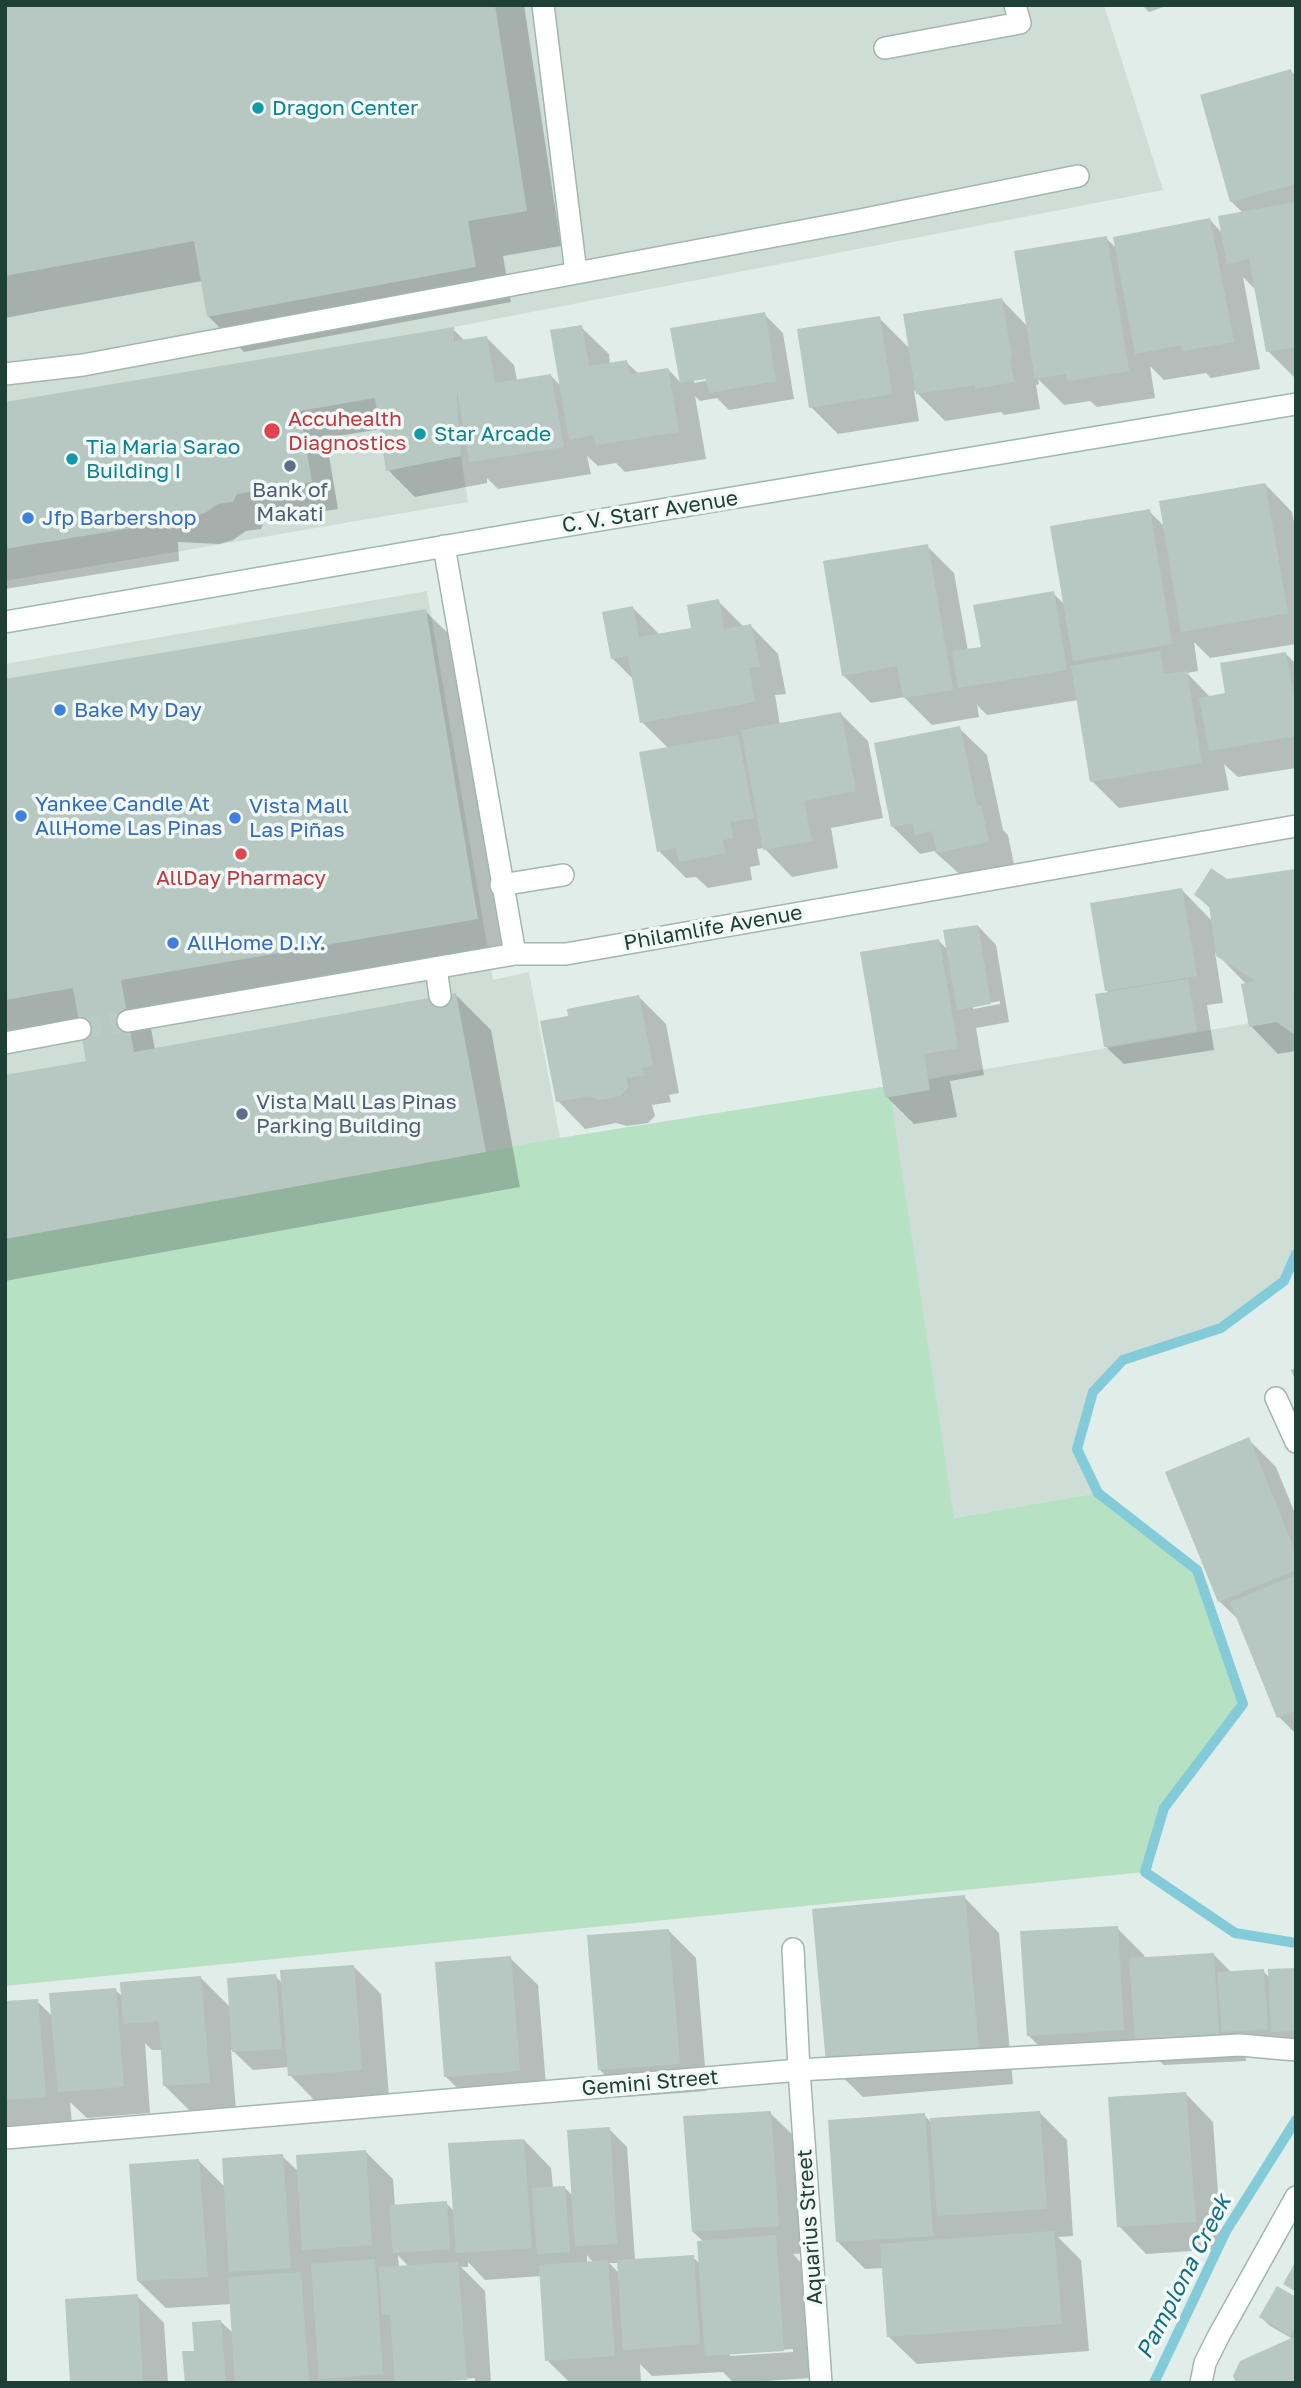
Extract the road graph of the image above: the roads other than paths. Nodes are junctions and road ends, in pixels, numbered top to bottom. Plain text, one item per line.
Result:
1 (543, 5) edge
2 (1015, 5) edge
3 (885, 48) dead end
4 (1078, 176) dead end
5 (576, 273) junction
6 (5, 374) edge
7 (1296, 404) edge
8 (444, 546) junction
9 (5, 622) edge
10 (1296, 826) edge
11 (564, 875) dead end
12 (501, 885) junction
13 (515, 954) junction
14 (436, 968) junction
15 (440, 996) dead end
16 (128, 1021) tunnel mouth
17 (80, 1029) tunnel mouth
18 (5, 1043) edge
19 (1276, 1398) dead end
20 (1296, 1443) edge
21 (793, 1949) dead end
22 (1296, 2050) edge
23 (799, 2070) junction
24 (5, 2138) edge
25 (1296, 2197) edge
26 (821, 2383) edge
27 (1201, 2383) edge

1 - 5 street
2 - 3 street
4 - 5 street
5 - 6 street
7 - 8 street, C. V. Starr Avenue
8 - 9 street, C. V. Starr Avenue
8 - 12 street
10 - 13 street, Philamlife Avenue
11 - 12 street
12 - 13 street
13 - 14 street, Philamlife Avenue
14 - 15 street
14 - 16 street, Philamlife Avenue
17 - 18 street
19 - 20 street
21 - 23 street, Aquarius Street
22 - 23 street, Gemini Street
23 - 24 street, Gemini Street
23 - 26 street, Aquarius Street
25 - 27 street

